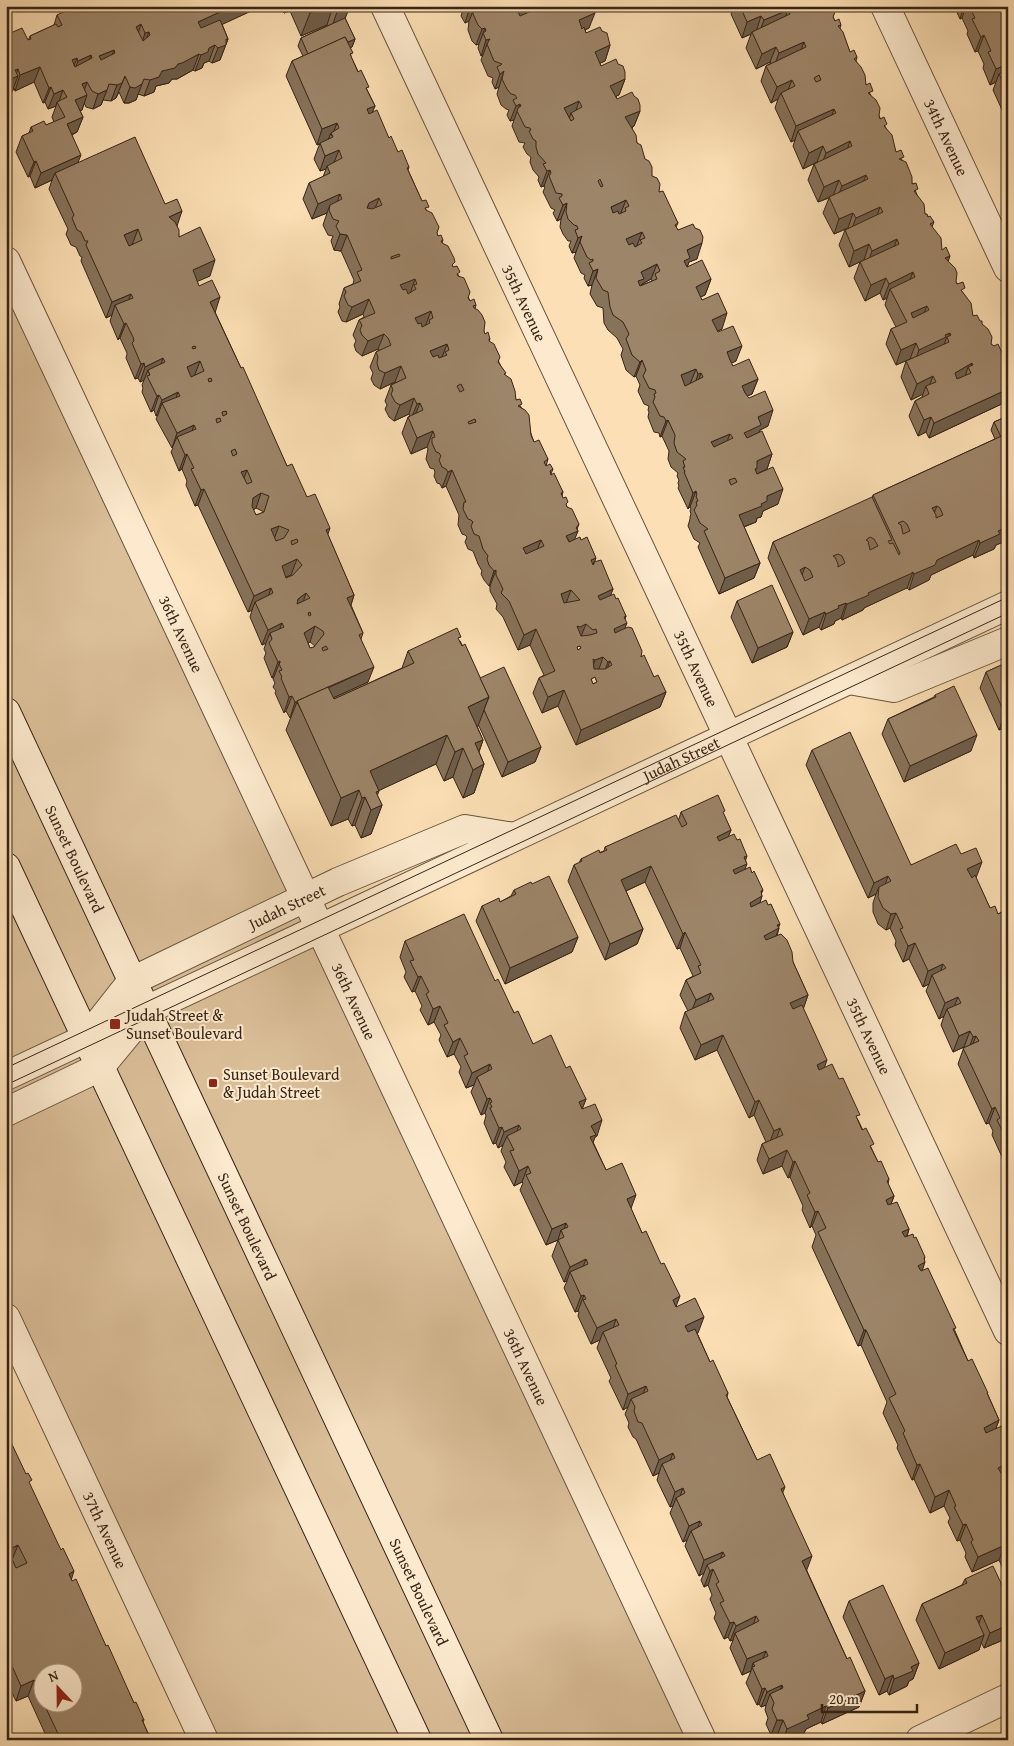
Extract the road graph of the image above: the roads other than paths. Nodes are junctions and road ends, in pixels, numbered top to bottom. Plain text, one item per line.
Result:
1 (385, 6) edge
2 (885, 6) edge
3 (6, 261) edge
4 (1008, 268) edge
5 (1008, 605) edge
6 (1008, 641) edge
7 (849, 680) junction
8 (6, 712) edge
9 (728, 737) junction
10 (514, 838) junction
11 (6, 867) edge
12 (306, 898) junction
13 (320, 928) junction
14 (132, 981) junction
15 (146, 1010) junction
16 (87, 1038) junction
17 (100, 1067) junction
18 (6, 1076) edge
19 (6, 1112) edge
20 (6, 1318) edge
21 (1008, 1331) edge
22 (1008, 1698) edge
23 (204, 1740) edge
24 (417, 1740) edge
25 (489, 1740) edge
26 (702, 1740) edge
27 (920, 1740) edge

1 - 9 street, 35th Avenue
2 - 4 street, 34th Avenue
3 - 12 street, 36th Avenue
5 - 7 street, Judah Street
6 - 7 street
7 - 9 street, Judah Street
8 - 14 street, Sunset Boulevard
9 - 10 street, Judah Street
9 - 21 street, 35th Avenue
10 - 12 street, Judah Street
10 - 13 street, Judah Street
11 - 16 street
12 - 13 street, 36th Avenue
12 - 14 street, Judah Street
13 - 15 street, Judah Street
13 - 26 street, 36th Avenue
14 - 15 street, Sunset Boulevard
14 - 16 street, Judah Street
15 - 16 street, Judah Street
15 - 17 street, Judah Street
15 - 25 street, Sunset Boulevard
16 - 17 street
16 - 18 street, Judah Street
17 - 19 street, Judah Street
17 - 24 street
20 - 23 street, 37th Avenue
22 - 27 street

